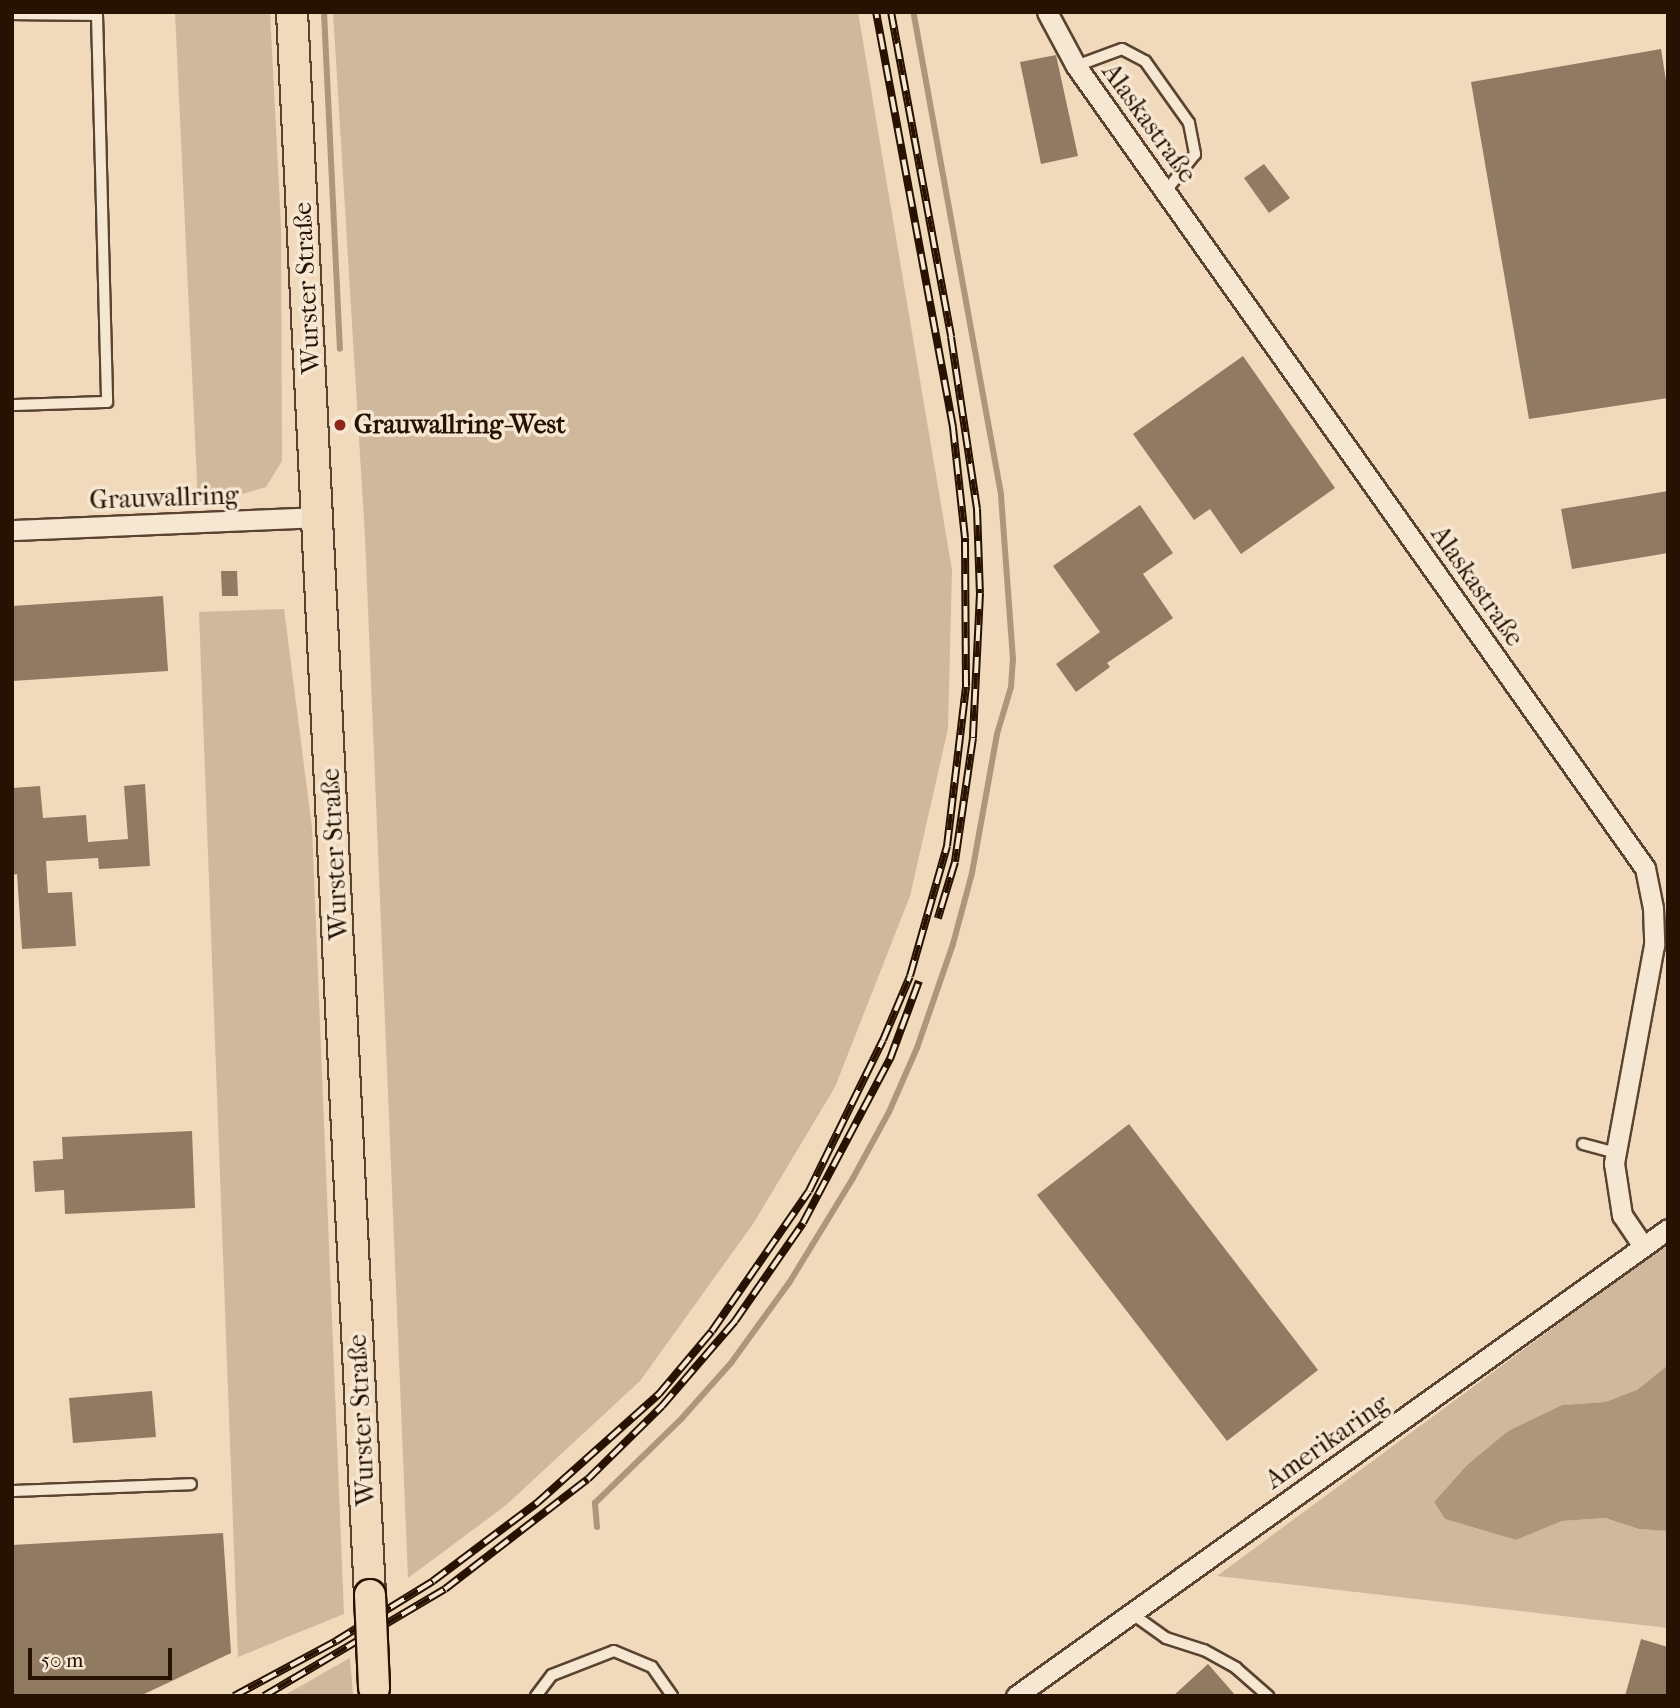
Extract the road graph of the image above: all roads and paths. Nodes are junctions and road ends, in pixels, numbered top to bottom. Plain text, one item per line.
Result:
1 (292, 12) edge
2 (1047, 12) edge
3 (12, 14) edge
4 (1076, 66) junction
5 (1166, 191) junction
6 (12, 405) edge
7 (317, 517) junction
8 (12, 530) edge
9 (1661, 928) edge
10 (1583, 1144) dead end
11 (1616, 1153) junction
12 (1668, 1229) edge
13 (1643, 1246) junction
14 (191, 1485) dead end
15 (12, 1491) edge
16 (1131, 1614) junction
17 (375, 1692) edge
18 (536, 1696) edge
19 (672, 1696) edge
20 (1016, 1696) edge
21 (1268, 1696) edge

1 - 7 main road, Wurster Straße
2 - 4 street, Alaskastraße
3 - 6 lane
4 - 5 street, Alaskastraße
4 - 5 lane
5 - 9 street, Alaskastraße
7 - 8 street, Grauwallring
7 - 17 main road, Wurster Straße, bridge
9 - 11 street, Alaskastraße
10 - 11 lane
11 - 13 street, Alaskastraße
12 - 13 street, Amerikaring
13 - 16 street, Amerikaring
14 - 15 lane
16 - 20 street, Amerikaring
16 - 21 lane
18 - 19 lane

